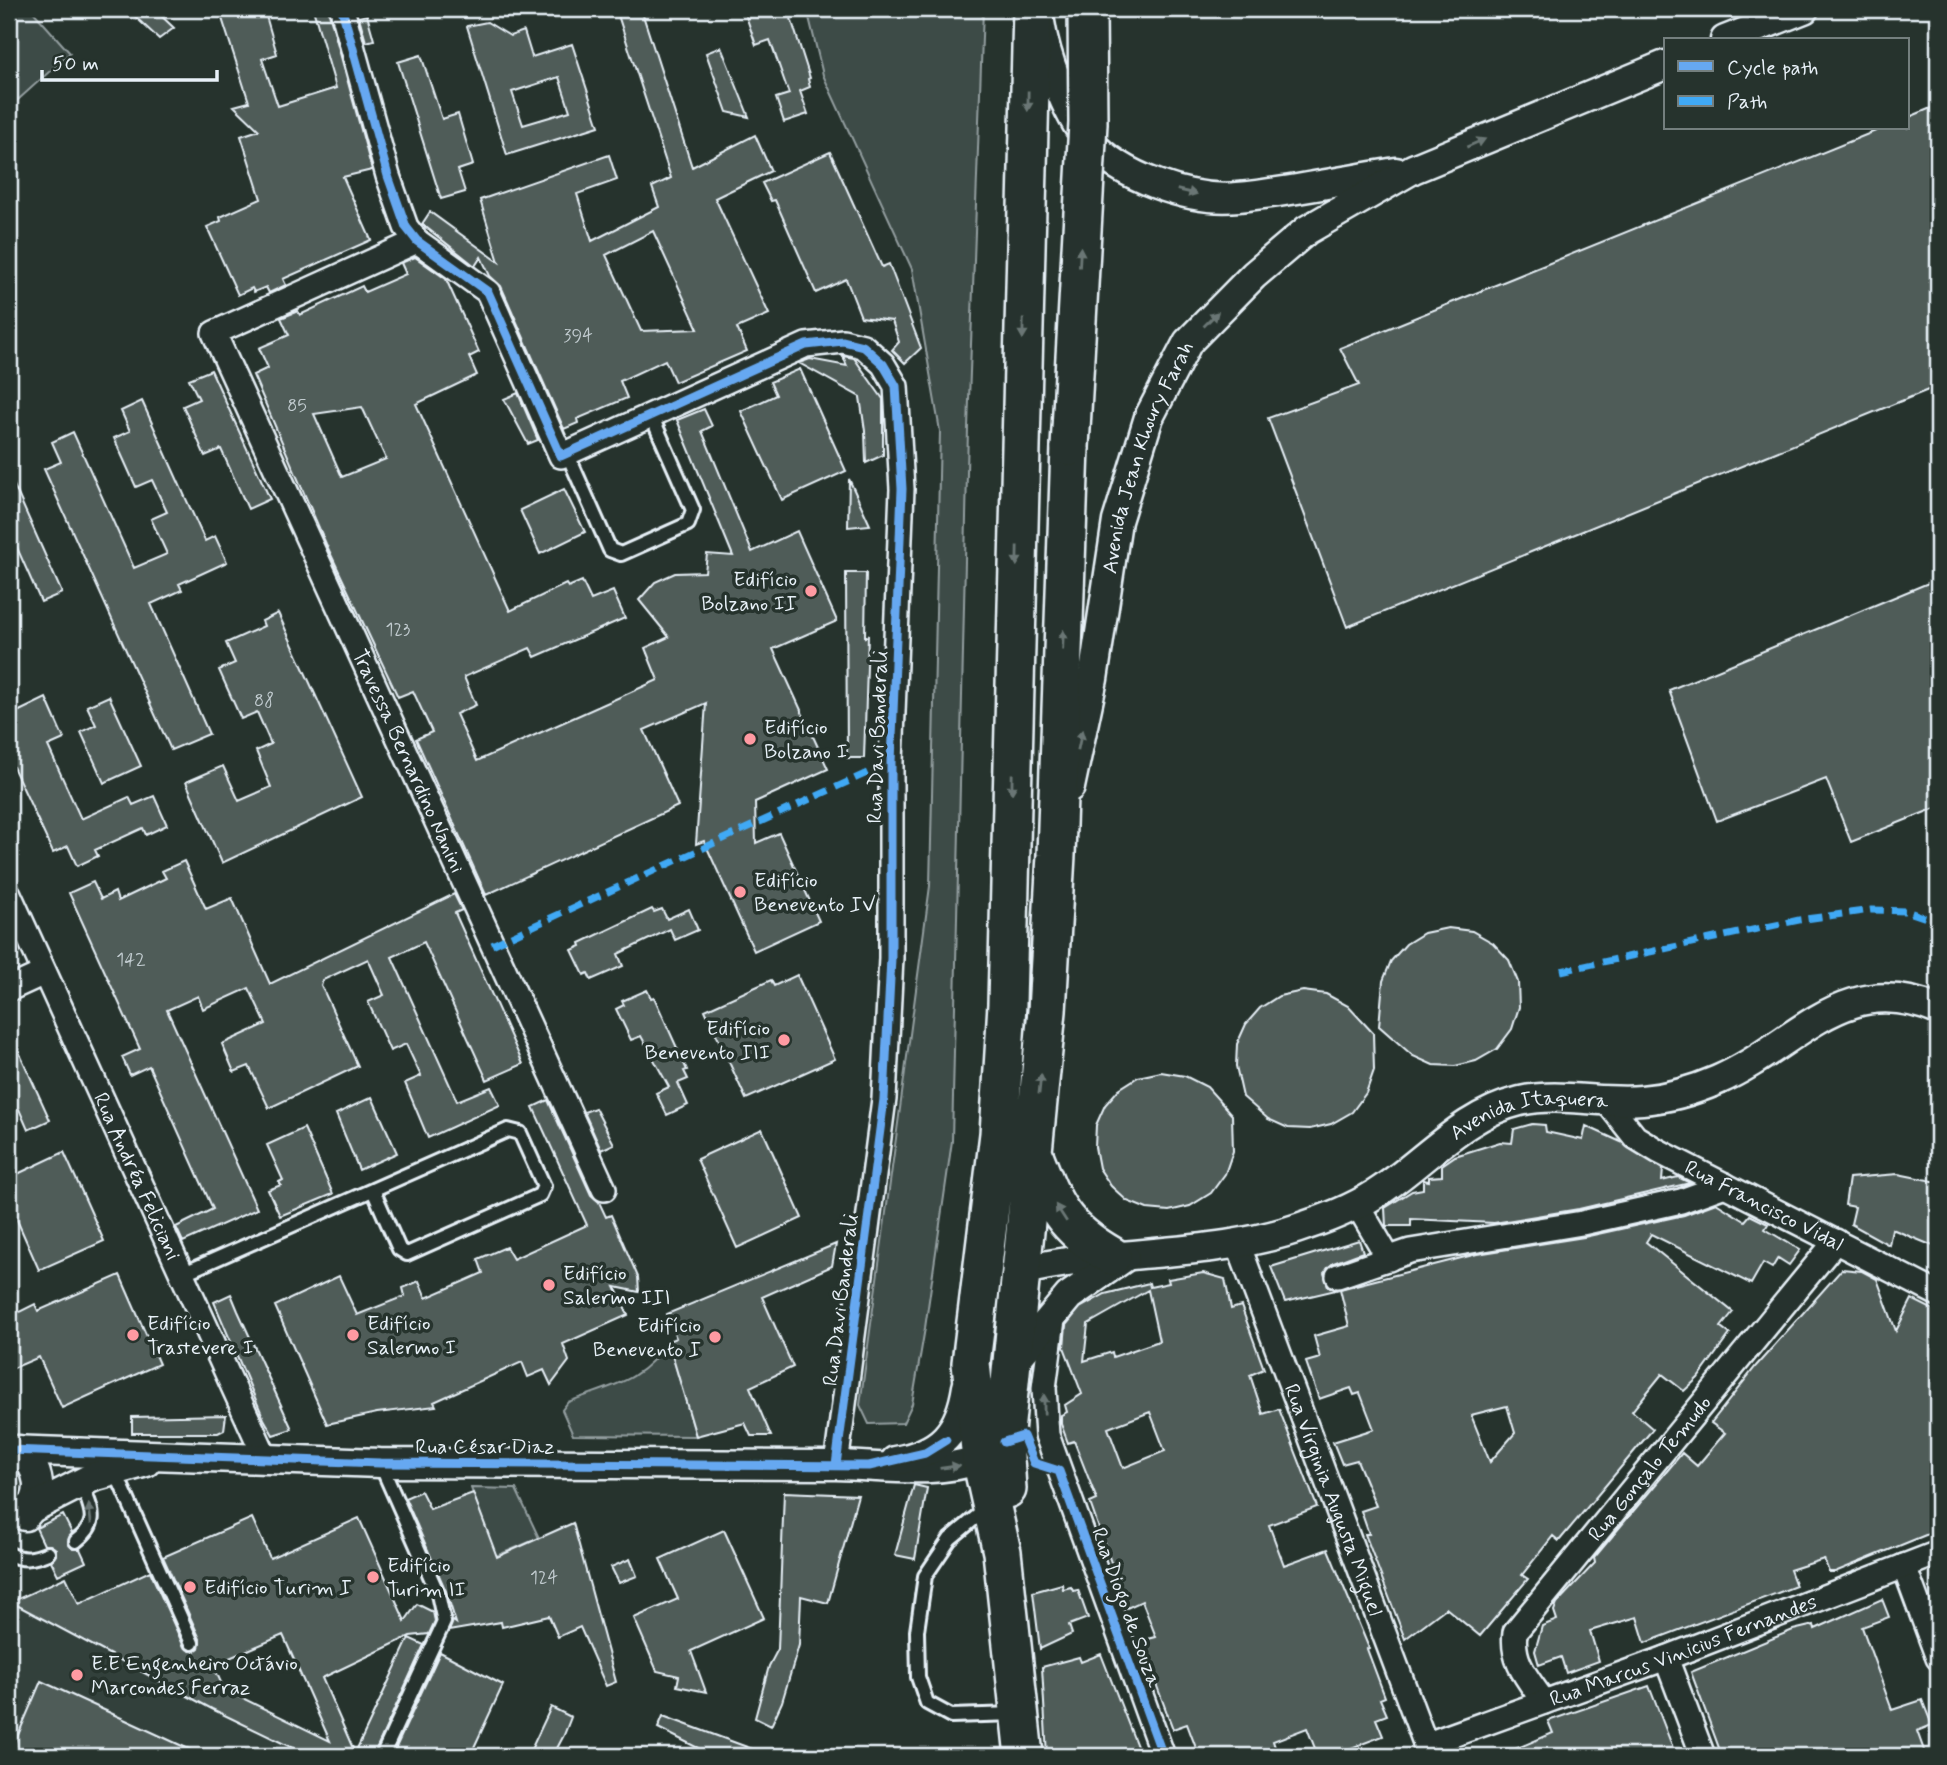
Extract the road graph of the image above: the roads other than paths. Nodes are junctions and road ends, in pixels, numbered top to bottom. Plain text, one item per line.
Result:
1 (342, 9) edge
2 (1032, 9) edge
3 (1038, 9) edge
4 (1087, 9) edge
5 (1804, 9) edge
6 (1731, 38) edge
7 (1664, 65) edge
8 (1413, 169) junction
9 (417, 241) junction
10 (651, 415) junction
11 (564, 455) junction
12 (1056, 855) junction
13 (9, 894) edge
14 (44, 973) junction
15 (9, 989) edge
16 (1938, 1010) edge
17 (1604, 1098) junction
18 (1032, 1152) junction
19 (1725, 1185) junction
20 (604, 1189) dead end
21 (373, 1190) junction
22 (1358, 1206) junction
23 (1836, 1241) junction
24 (1238, 1244) junction
25 (1120, 1256) junction
26 (1389, 1259) junction
27 (1020, 1271) junction
28 (182, 1274) junction
29 (1338, 1276) dead end
30 (1938, 1294) edge
31 (1054, 1312) junction
32 (976, 1315) junction
33 (1014, 1362) junction
34 (971, 1363) junction
35 (14, 1450) edge
36 (993, 1451) junction
37 (166, 1457) junction
38 (266, 1459) junction
39 (380, 1463) junction
40 (836, 1465) junction
41 (869, 1466) junction
42 (115, 1471) junction
43 (81, 1481) junction
44 (990, 1506) junction
45 (20, 1511) edge
46 (9, 1534) edge
47 (76, 1541) dead end
48 (1002, 1552) junction
49 (48, 1553) dead end
50 (1938, 1553) edge
51 (9, 1554) edge
52 (1904, 1566) junction
53 (192, 1643) dead end
54 (1666, 1658) junction
55 (1938, 1658) edge
56 (1544, 1702) junction
57 (1020, 1714) junction
58 (1428, 1751) edge
59 (382, 1756) edge
60 (1024, 1756) edge
61 (1163, 1756) edge
62 (1703, 1756) edge

1 - 9 street
2 -> 32 main road
3 -> 8 street, Avenida Jean Khoury Farah
12 -> 4 main road, bridge
5 - 6 street
8 -> 7 street, Avenida Jean Khoury Farah
12 -> 8 street, Avenida Jean Khoury Farah
9 - 11 street
9 - 20 street, Travessa Bernardino Nanini
10 - 11 street, Rua Davi Banderali
10 - 11 lane
10 - 40 street, Rua Davi Banderali
18 -> 12 main road
13 - 14 street, Rua Andréa Feliciani
14 - 15 street
14 - 28 street, Rua Andréa Feliciani
16 - 17 street, Avenida Itaquera
17 - 19 street, Rua Francisco Vidal
17 - 22 street, Avenida Itaquera
25 -> 18 main road
18 - 27 main road
19 - 23 street, Rua Francisco Vidal
19 - 26 street
21 - 21 lane
21 - 28 lane
22 - 24 street, Avenida Itaquera
22 - 26 street
23 - 30 street, Rua Francisco Vidal
23 - 56 street, Rua Gonçalo Temudo
24 - 25 street, Avenida Itaquera
24 - 58 street, Rua Virginia Augusta Miguel
25 - 27 street, Avenida Itaquera
25 - 31 street, Avenida Itaquera
26 - 29 street
27 - 32 main road
27 - 33 main road
28 - 38 street, Rua Andréa Feliciani
31 - 33 street, Avenida Itaquera
61 -> 31 street, Rua Diogo de Souza
32 - 34 main road
33 - 36 main road
34 - 36 main road
34 - 41 street, Rua César Diaz
35 - 37 street, Rua César Diaz
35 - 45 street
41 -> 36 street, Rua César Diaz
36 - 44 main road
36 - 48 main road
37 - 38 street, Rua César Diaz
37 - 42 street, Rua César Diaz
38 - 39 street, Rua César Diaz
39 - 40 street, Rua César Diaz
39 - 59 lane
40 - 41 street, Rua César Diaz
42 - 43 street, Rua César Diaz
42 - 53 lane
43 - 45 street, Rua César Diaz
47 -> 43 lane
44 - 48 main road
44 - 57 lane
45 - 46 street
48 - 57 main road
49 - 51 lane
50 - 52 street, Rua Marcus Vinicius Fernandes
52 - 54 street, Rua Marcus Vinicius Fernandes
52 - 55 street
54 - 56 street, Rua Marcus Vinicius Fernandes
54 - 62 street
56 - 58 street, Rua Marcus Vinicius Fernandes
57 - 60 main road

